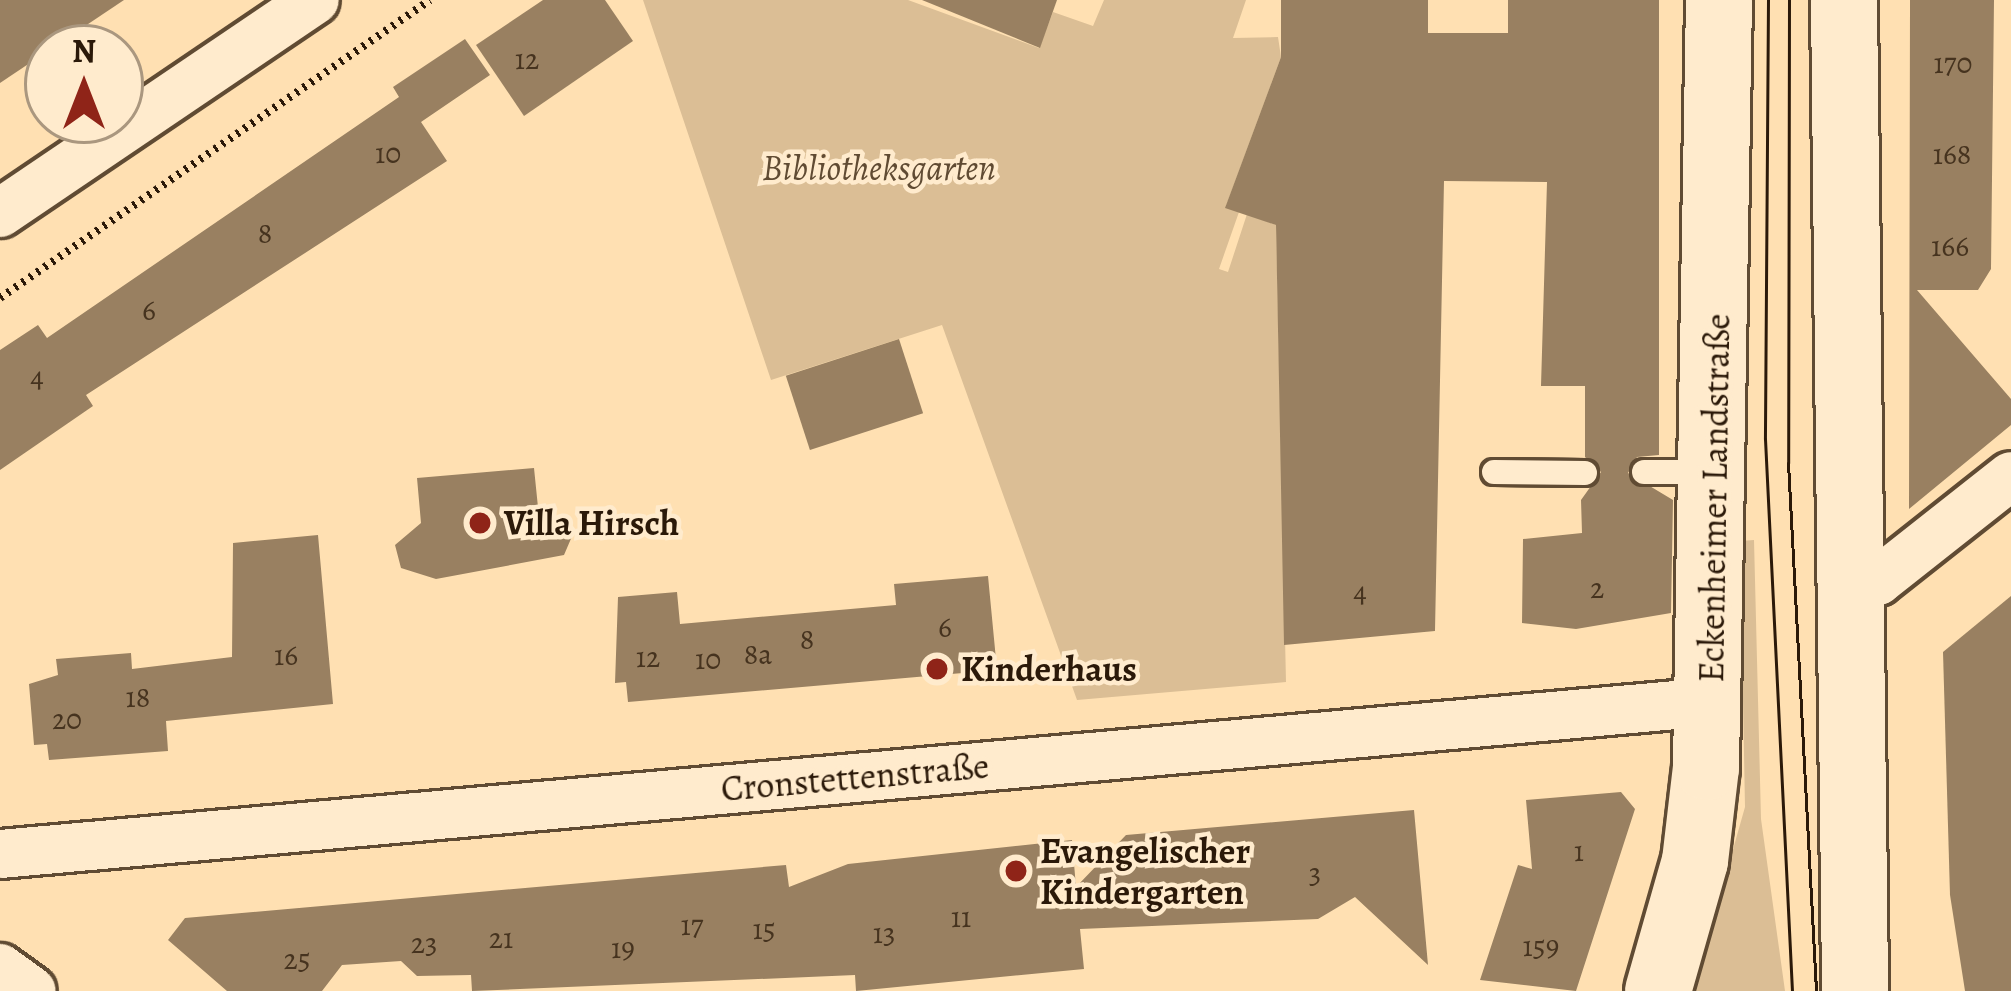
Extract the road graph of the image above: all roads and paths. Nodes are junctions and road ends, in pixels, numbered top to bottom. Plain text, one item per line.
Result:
1 (430, 0) edge
2 (1719, 0) edge
3 (1844, 0) edge
4 (311, 1) edge
5 (0, 213) edge
6 (0, 298) edge
7 (1494, 472) dead end
8 (1644, 472) dead end
9 (1717, 472) junction
10 (1585, 473) dead end
11 (2011, 476) edge
12 (1842, 583) junction
13 (1710, 702) junction
14 (0, 854) edge
15 (0, 968) edge
16 (32, 991) edge
17 (1658, 991) edge
18 (1855, 991) edge

1 - 6 path
2 - 9 main road, Eckenheimer Landstraße
3 - 12 main road
4 - 5 street
7 - 10 lane
8 - 9 lane
9 - 13 main road, Eckenheimer Landstraße
11 - 12 street
12 - 18 main road
13 - 14 street, Cronstettenstraße
13 - 17 main road, Eckenheimer Landstraße
15 - 16 street

